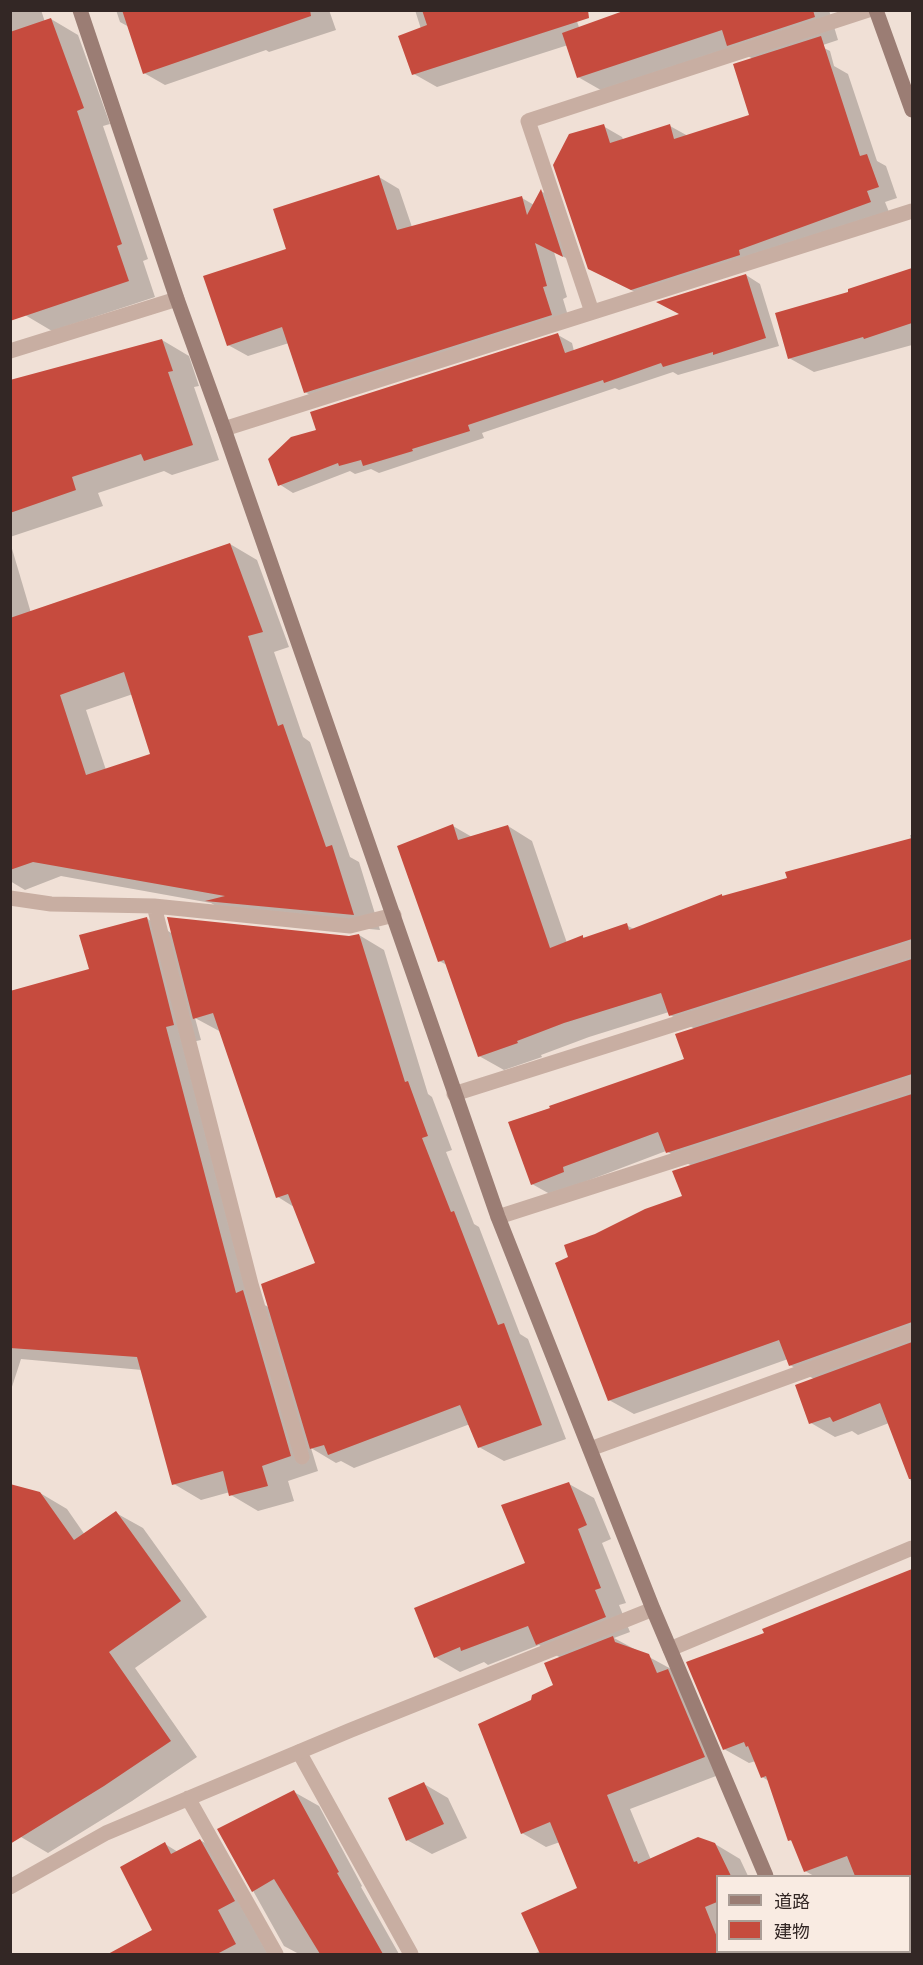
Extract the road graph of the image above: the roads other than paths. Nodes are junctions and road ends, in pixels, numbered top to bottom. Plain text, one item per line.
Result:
1 (80, 10) edge
2 (868, 10) edge
3 (876, 10) edge
4 (912, 110) edge
5 (912, 211) edge
6 (177, 298) junction
7 (592, 312) junction
8 (10, 351) edge
9 (224, 429) junction
10 (10, 898) edge
11 (154, 906) junction
12 (394, 915) junction
13 (912, 949) edge
14 (912, 1084) edge
15 (454, 1094) junction
16 (498, 1217) junction
17 (912, 1332) edge
18 (590, 1449) junction
19 (302, 1457) dead end
20 (912, 1548) edge
21 (653, 1609) junction
22 (670, 1649) junction
23 (298, 1752) junction
24 (188, 1798) junction
25 (766, 1875) edge
26 (10, 1887) edge
27 (276, 1954) edge
28 (411, 1954) edge

1 - 6 street
2 - 7 street
3 - 4 street
5 - 7 street
6 - 8 street
6 - 9 street
7 - 9 street
9 - 12 street
10 - 11 street
11 - 12 street
11 - 19 street
12 - 15 street
13 - 15 street
14 - 16 street
15 - 16 street
16 - 18 street
17 - 18 street
18 - 21 street
20 - 22 street
21 - 22 street
21 - 23 street
22 - 25 street
23 - 24 street
23 - 28 street
24 - 26 street
24 - 27 street

